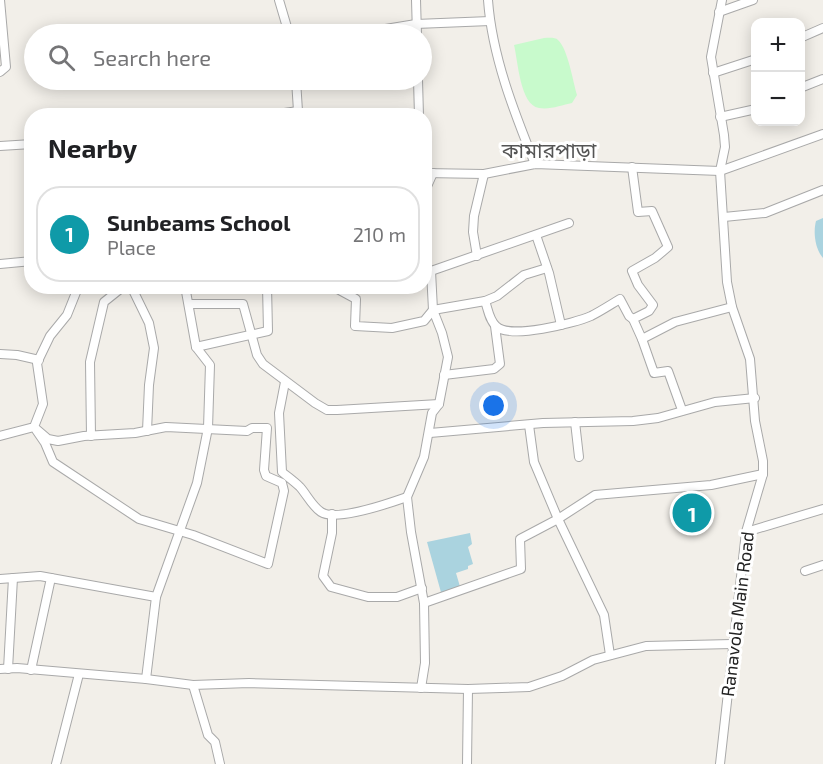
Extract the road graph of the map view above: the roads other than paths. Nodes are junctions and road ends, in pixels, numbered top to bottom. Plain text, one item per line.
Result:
1 (0, 0) edge
2 (279, 0) edge
3 (416, 0) edge
4 (488, 0) edge
5 (722, 0) edge
6 (753, 0) edge
7 (719, 12) junction
8 (490, 21) junction
9 (286, 24) edge
10 (417, 24) joint
11 (823, 28) edge
12 (805, 36) edge
13 (751, 60) edge
14 (0, 72) edge
15 (713, 72) junction
16 (823, 79) edge
17 (805, 86) edge
18 (297, 90) edge
19 (418, 90) edge
20 (298, 108) edge
21 (419, 108) edge
22 (751, 109) edge
23 (720, 117) junction
24 (823, 134) edge
25 (24, 144) edge
26 (0, 146) edge
27 (535, 164) junction
28 (632, 167) junction
29 (720, 171) junction
30 (432, 173) edge
31 (484, 174) junction
32 (823, 189) edge
33 (724, 218) junction
34 (569, 223) dead end
35 (536, 235) junction
36 (477, 256) junction
37 (24, 262) edge
38 (0, 264) edge
39 (432, 268) edge
40 (547, 268) junction
41 (75, 294) edge
42 (114, 294) edge
43 (135, 294) edge
44 (187, 294) edge
45 (267, 294) edge
46 (347, 294) edge
47 (431, 294) edge
48 (485, 301) junction
49 (189, 304) junction
50 (732, 307) junction
51 (433, 310) junction
52 (633, 319) junction
53 (561, 324) junction
54 (495, 326) junction
55 (250, 335) junction
56 (642, 339) junction
57 (196, 346) junction
58 (0, 354) edge
59 (39, 360) junction
60 (444, 375) junction
61 (285, 382) junction
62 (755, 398) junction
63 (440, 404) junction
64 (682, 410) junction
65 (575, 422) junction
66 (529, 425) junction
67 (34, 427) junction
68 (208, 428) junction
69 (147, 431) junction
70 (430, 433) junction
71 (0, 436) edge
72 (91, 436) junction
73 (579, 457) dead end
74 (763, 474) junction
75 (407, 497) junction
76 (823, 509) edge
77 (332, 514) junction
78 (558, 519) junction
79 (179, 530) junction
80 (746, 532) junction
81 (823, 565) edge
82 (805, 571) dead end
83 (13, 578) junction
84 (51, 578) junction
85 (0, 579) edge
86 (422, 588) junction
87 (156, 597) junction
88 (424, 603) junction
89 (732, 644) junction
90 (610, 656) junction
91 (4, 669) edge
92 (31, 669) junction
93 (79, 674) junction
94 (146, 679) junction
95 (192, 685) junction
96 (421, 688) junction
97 (468, 690) junction
98 (56, 764) edge
99 (220, 764) edge
100 (466, 764) edge
101 (720, 764) edge

1 - 14 street
2 - 9 street
3 - 10 street
4 - 8 street
5 - 7 street, Ranavola Main Road
6 - 7 street
7 - 15 street, Ranavola Main Road
8 - 10 street
8 - 27 street
11 - 12 street
13 - 15 street
15 - 23 street, Ranavola Main Road
16 - 17 street
18 - 20 street
19 - 21 street
22 - 23 street
23 - 29 street, Ranavola Main Road
24 - 29 street
25 - 26 street
27 - 28 street
27 - 31 street
28 - 29 street
28 - 52 street
29 - 33 street, Ranavola Main Road
30 - 31 street
31 - 36 street
32 - 33 street
33 - 50 street, Ranavola Main Road
34 - 35 street
35 - 36 street
35 - 40 street
36 - 39 street
37 - 38 street
40 - 48 street
40 - 53 street
41 - 59 street
42 - 72 street
43 - 69 street
44 - 49 street
45 - 55 street
46 - 51 street
47 - 51 street
48 - 51 street
48 - 54 street
49 - 55 street
49 - 57 street
50 - 56 street
50 - 62 street, Ranavola Main Road
51 - 60 street
52 - 53 street
52 - 56 street
53 - 54 street
54 - 60 street
55 - 57 street
55 - 61 street
56 - 64 street
57 - 68 street
58 - 59 street
59 - 67 street
60 - 63 street
61 - 63 street
61 - 77 street
62 - 64 street
62 - 74 street, Ranavola Main Road
63 - 70 street
64 - 65 street
65 - 66 street
65 - 73 street
66 - 70 street
66 - 78 street
67 - 71 street
67 - 72 street
67 - 79 street
68 - 69 street
68 - 79 street
68 - 79 street
69 - 72 street
70 - 75 street
74 - 78 street
74 - 80 street, Ranavola Main Road
75 - 77 street
75 - 86 street
76 - 80 street
77 - 86 street
78 - 88 street
78 - 90 street
79 - 87 street
80 - 89 street, Ranavola Main Road
81 - 82 street
83 - 84 street
83 - 85 street
83 - 91 street
84 - 87 street
84 - 92 street
86 - 88 street
87 - 94 street
88 - 96 street
89 - 90 street
89 - 101 street, Ranavola Main Road
90 - 97 street
91 - 92 street
92 - 93 street
93 - 94 street
93 - 98 street
94 - 95 street
95 - 96 street
95 - 99 street
96 - 97 street
97 - 100 street

